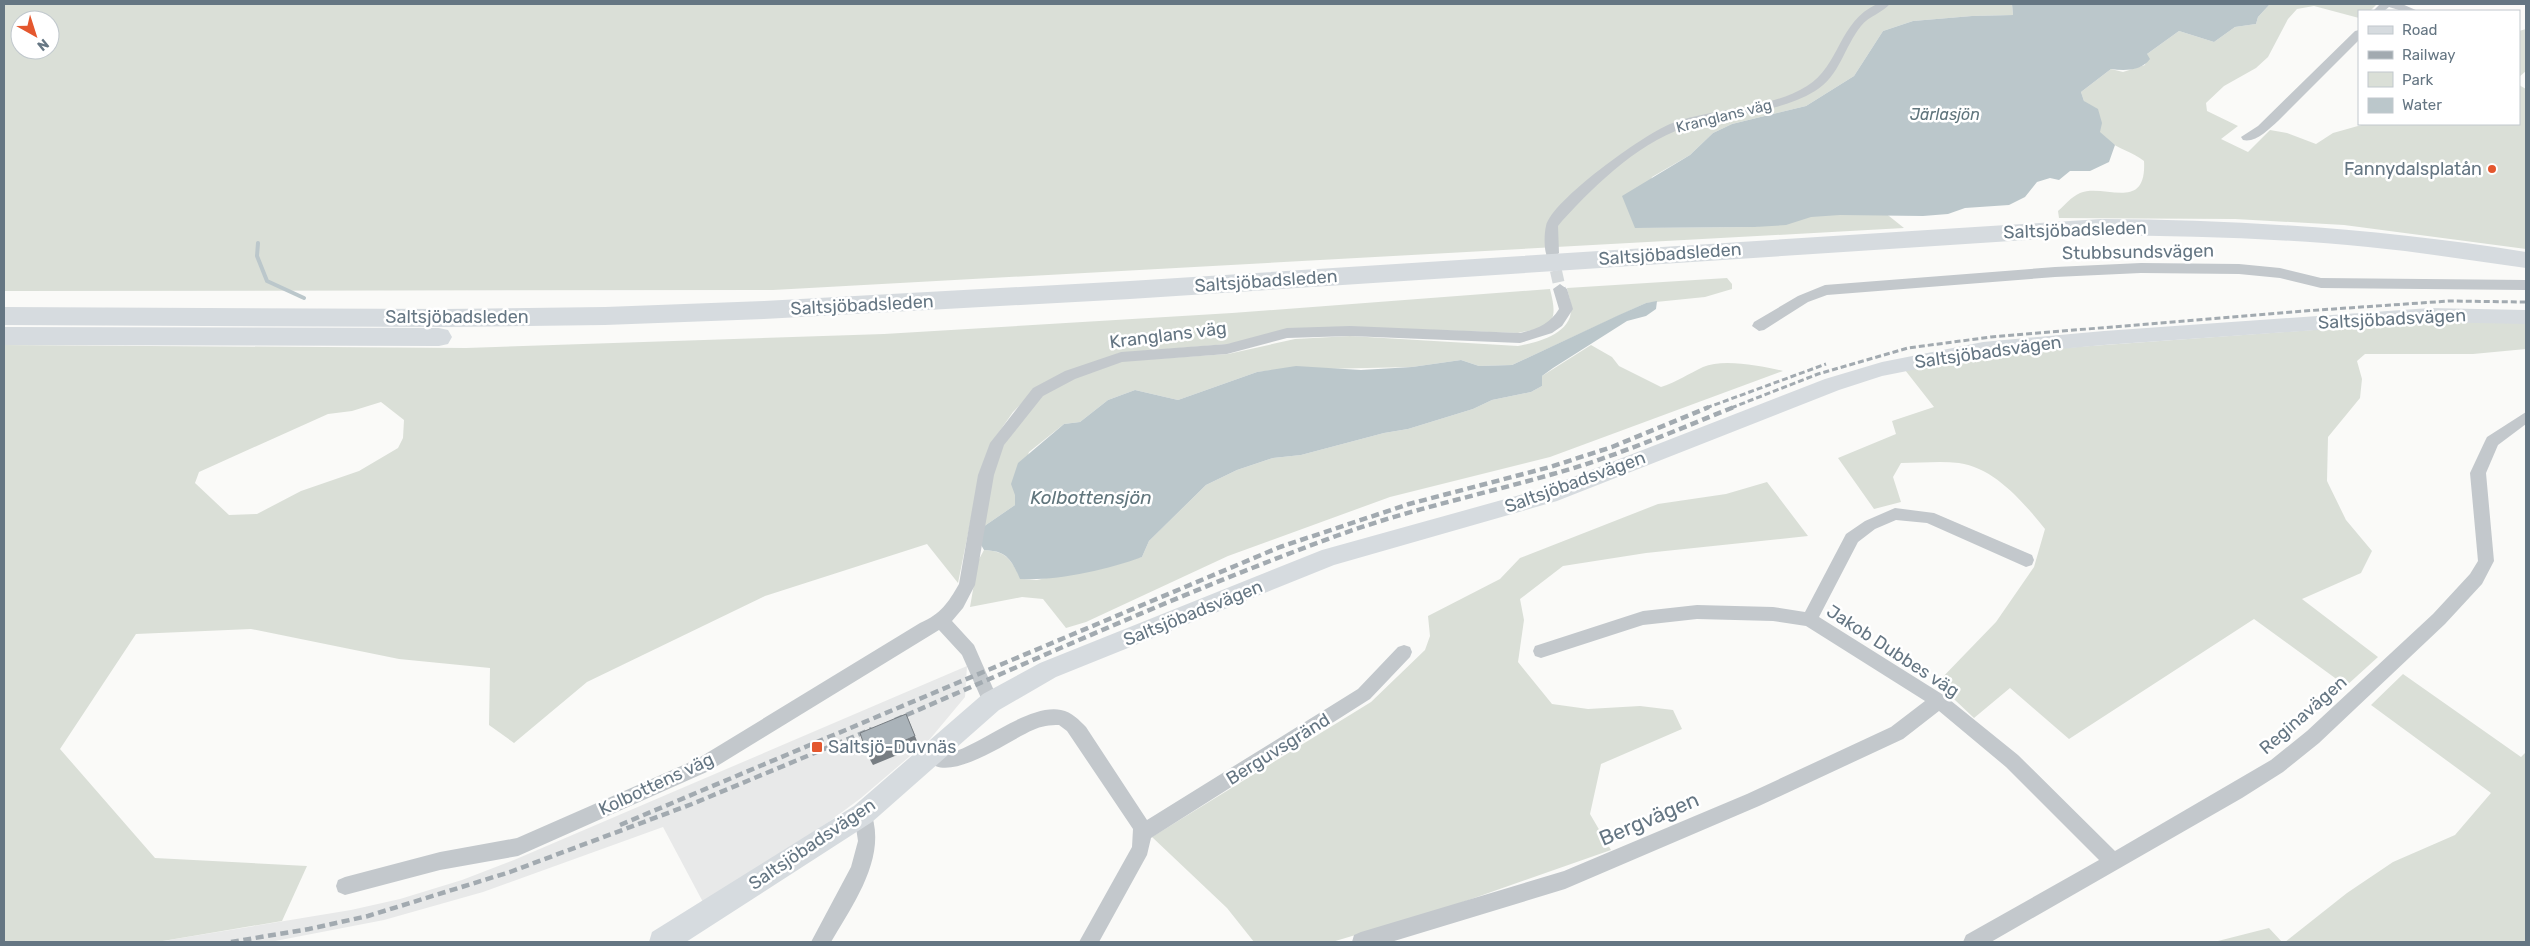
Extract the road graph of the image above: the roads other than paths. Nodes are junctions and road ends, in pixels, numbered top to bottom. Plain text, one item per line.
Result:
1 (1885, 4) edge
2 (2392, 4) edge
3 (2409, 10) edge
4 (2358, 33) edge
5 (2247, 137) dead end
6 (1552, 253) tunnel mouth
7 (2526, 260) edge
8 (2526, 276) edge
9 (2526, 285) edge
10 (1560, 289) tunnel mouth
11 (4, 316) edge
12 (2526, 317) edge
13 (1759, 326) dead end
14 (4, 336) edge
15 (2526, 418) edge
16 (2026, 560) dead end
17 (1808, 620) junction
18 (942, 621) junction
19 (1541, 650) dead end
20 (1404, 652) dead end
21 (1939, 701) junction
22 (991, 702) junction
23 (932, 754) junction
24 (863, 814) junction
25 (1142, 833) junction
26 (2112, 861) junction
27 (345, 886) dead end
28 (662, 942) edge
29 (820, 942) edge
30 (1089, 942) edge
31 (1361, 942) edge
32 (1973, 942) edge

1 - 6 street, Kranglans väg
2 - 3 street
4 - 5 street
7 - 11 highway, Saltsjöbadsleden
8 - 14 highway, Saltsjöbadsleden
9 - 13 street, Stubbsundsvägen
10 - 18 street, Kranglans väg
12 - 22 street, Saltsjöbadsvägen
15 - 26 street, Reginavägen
16 - 17 street
17 - 19 street, Jakob Dubbes väg
17 - 21 street, Jakob Dubbes väg
18 - 22 street
18 - 27 street, Kolbottens väg
20 - 25 street, Berguvsgränd
21 - 26 street, Jakob Dubbes väg
21 - 31 street, Bergvägen
22 - 23 street, Saltsjöbadsvägen
23 - 24 street, Saltsjöbadsvägen
23 - 25 street
24 - 28 street, Saltsjöbadsvägen
24 - 29 street
25 - 30 street
26 - 32 street, Reginavägen

